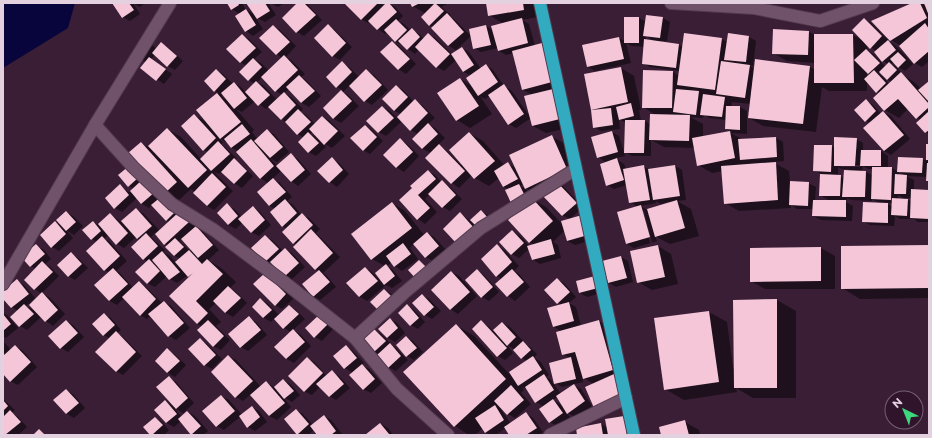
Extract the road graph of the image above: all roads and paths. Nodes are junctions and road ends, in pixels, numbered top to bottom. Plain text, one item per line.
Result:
1 (170, 3) edge
2 (540, 3) edge
3 (671, 3) edge
4 (873, 3) edge
5 (95, 125) junction
6 (576, 169) junction
7 (3, 284) edge
8 (356, 338) junction
9 (626, 398) junction
10 (448, 435) edge
11 (550, 435) edge
12 (634, 435) edge

1 - 5 street
2 - 6 highway
3 - 4 street
5 - 7 street
5 - 8 street
6 - 8 street
6 - 9 highway
8 - 10 street
9 - 11 street
9 - 12 highway

